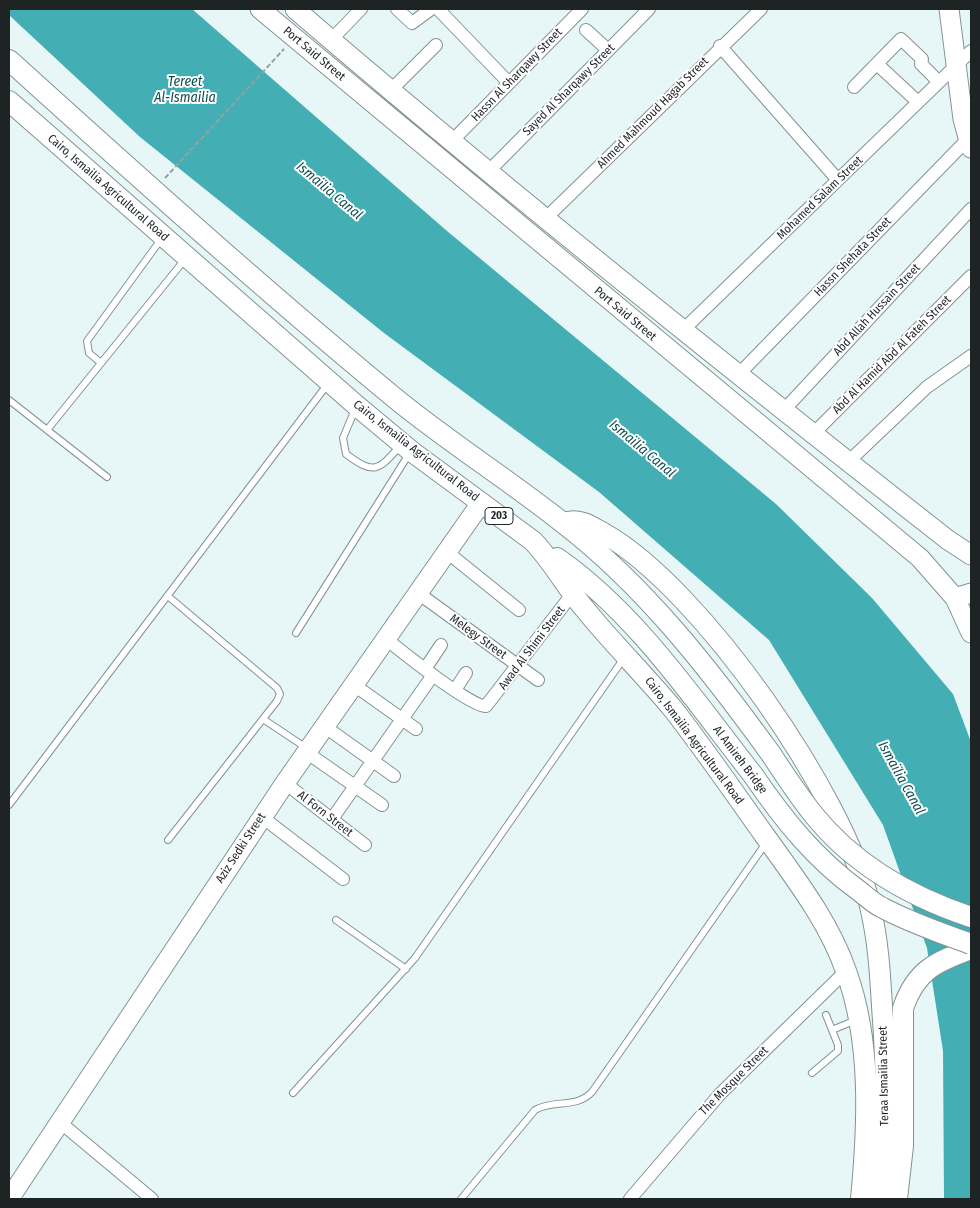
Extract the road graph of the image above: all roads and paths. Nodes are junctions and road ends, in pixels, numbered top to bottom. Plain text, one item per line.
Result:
1 (260, 9) edge
2 (295, 9) edge
3 (361, 9) edge
4 (397, 9) edge
5 (431, 9) edge
6 (438, 9) edge
7 (582, 9) edge
8 (648, 9) edge
9 (761, 9) edge
10 (949, 9) edge
11 (586, 30) dead end
12 (294, 38) junction
13 (331, 40) junction
14 (436, 45) dead end
15 (720, 46) junction
16 (608, 50) junction
17 (971, 51) edge
18 (9, 60) edge
19 (877, 64) junction
20 (957, 66) junction
21 (939, 82) junction
22 (509, 83) junction
23 (854, 87) dead end
24 (391, 90) junction
25 (9, 101) edge
26 (918, 102) junction
27 (452, 141) junction
28 (969, 144) edge
29 (488, 172) junction
30 (166, 176) dead end
31 (838, 180) junction
32 (971, 209) edge
33 (546, 218) junction
34 (162, 237) junction
35 (187, 257) junction
36 (971, 276) edge
37 (683, 330) junction
38 (971, 356) edge
39 (349, 358) junction
40 (102, 363) junction
41 (739, 374) junction
42 (330, 382) junction
43 (380, 385) junction
44 (9, 400) edge
45 (356, 406) junction
46 (784, 410) junction
47 (47, 430) junction
48 (813, 434) junction
49 (406, 447) junction
50 (848, 462) junction
51 (107, 477) dead end
52 (481, 503) junction
53 (564, 523) junction
54 (533, 541) junction
55 (447, 552) junction
56 (971, 555) edge
57 (418, 593) junction
58 (574, 593) junction
59 (963, 596) edge
60 (169, 597) junction
61 (519, 610) dead end
62 (296, 633) dead end
63 (971, 634) edge
64 (386, 639) junction
65 (441, 645) dead end
66 (626, 655) junction
67 (518, 666) junction
68 (429, 672) junction
69 (466, 673) dead end
70 (538, 680) dead end
71 (354, 685) junction
72 (455, 690) junction
73 (263, 719) junction
74 (403, 719) junction
75 (324, 726) junction
76 (416, 729) dead end
77 (307, 751) junction
78 (373, 761) junction
79 (394, 776) dead end
80 (285, 783) junction
81 (356, 787) junction
82 (9, 805) edge
83 (382, 805) dead end
84 (262, 817) junction
85 (332, 820) junction
86 (168, 840) dead end
87 (768, 840) junction
88 (365, 845) dead end
89 (343, 879) dead end
90 (971, 917) edge
91 (336, 920) dead end
92 (971, 944) edge
93 (971, 948) edge
94 (406, 969) junction
95 (846, 971) junction
96 (826, 1015) dead end
97 (860, 1026) junction
98 (832, 1030) junction
99 (812, 1073) dead end
100 (293, 1093) dead end
101 (61, 1123) junction
102 (9, 1199) edge
103 (152, 1199) edge
104 (461, 1199) edge
105 (630, 1199) edge
106 (861, 1199) edge
107 (880, 1199) edge
108 (897, 1199) edge

1 - 12 main road, Port Said Street
2 - 13 main road, Port Said Street
3 - 13 street
4 - 5 street
6 - 22 street
7 - 22 street, Hassn Al Sharqawy Street
8 - 16 street, Sayed Al Sharqawy Street
9 - 15 street, Ahmed Mahmoud Hagab Street
10 - 20 main road
11 - 16 street
12 - 30 path
12 - 59 main road, Port Said Street
13 - 24 main road, Port Said Street
14 - 24 street
15 - 31 street
15 - 33 street, Ahmed Mahmoud Hagab Street
16 - 29 street, Sayed Al Sharqawy Street
17 - 20 street, Mohamed Salam Street
18 - 39 main road, 203
19 - 21 street
19 - 23 street
19 - 26 street
20 - 21 street, Mohamed Salam Street
20 - 28 main road
21 - 26 street, Mohamed Salam Street
22 - 27 street, Hassn Al Sharqawy Street
24 - 27 main road, Port Said Street
25 - 34 main road, Cairo, Ismailia Agricultural Road / 203
26 - 31 street, Mohamed Salam Street
27 - 29 main road, Port Said Street
28 - 41 street, Hassn Shehata Street
29 - 33 main road, Port Said Street
31 - 37 street, Mohamed Salam Street
32 - 46 street, Abd Allah Hussain Street
33 - 37 main road, Port Said Street
34 - 35 main road, Cairo, Ismailia Agricultural Road / 203
34 - 40 lane
35 - 40 lane
35 - 42 main road, Cairo, Ismailia Agricultural Road / 203
36 - 48 street, Abd Al Hamid Abd Al Fateh Street
37 - 41 main road, Port Said Street
38 - 50 street
39 - 42 main road
39 - 43 main road, 203
40 - 47 lane
41 - 46 main road, Port Said Street
42 - 45 main road, Cairo, Ismailia Agricultural Road / 203
42 - 60 lane
43 - 45 main road
43 - 53 main road, 203
44 - 47 lane
45 - 49 main road, Cairo, Ismailia Agricultural Road / 203
45 - 49 lane
46 - 48 main road, Port Said Street
47 - 51 lane
48 - 50 main road, Port Said Street
49 - 52 main road, Cairo, Ismailia Agricultural Road / 203
49 - 62 lane
50 - 56 main road, Port Said Street
52 - 54 main road, Cairo, Ismailia Agricultural Road / 203
52 - 55 main road, Aziz Sedki Street
53 - 90 main road, bridge
53 - 107 main road, Teraa Ismailia Street
54 - 58 main road, Cairo, Ismailia Agricultural Road / 203
54 - 92 main road, Al Amireh Bridge, bridge
55 - 57 main road, Aziz Sedki Street
55 - 61 street
57 - 64 main road, Aziz Sedki Street
57 - 67 street, Melegy Street
58 - 66 main road, Cairo, Ismailia Agricultural Road / 203
58 - 67 street, Awad Al Shimi Street
59 - 63 main road, Port Said Street
60 - 73 lane
60 - 82 lane
64 - 68 street
64 - 71 main road, Aziz Sedki Street
65 - 68 street
66 - 87 main road, Cairo, Ismailia Agricultural Road / 203
66 - 94 lane
67 - 70 street, Melegy Street
67 - 72 street, Awad Al Shimi Street
68 - 72 street
68 - 74 street
69 - 72 street
71 - 74 street
71 - 75 main road, Aziz Sedki Street
73 - 77 lane
73 - 86 lane
74 - 76 street
74 - 78 street
75 - 77 main road, Aziz Sedki Street
75 - 78 street
77 - 80 main road, Aziz Sedki Street
77 - 81 street
78 - 79 street
78 - 81 street
80 - 84 main road, Aziz Sedki Street
80 - 85 street, Al Forn Street
81 - 83 street
81 - 85 street
84 - 89 street
84 - 101 main road, Aziz Sedki Street
85 - 88 street, Al Forn Street
87 - 95 main road, Cairo, Ismailia Agricultural Road / 203
87 - 104 lane
91 - 94 lane
93 - 108 main road
94 - 100 lane
95 - 97 main road, Cairo, Ismailia Agricultural Road / 203
95 - 105 street, The Mosque Street
96 - 98 lane
97 - 98 lane
97 - 106 main road, Teraa Ismailia Street
98 - 99 lane
101 - 102 main road, Aziz Sedki Street
101 - 103 street

